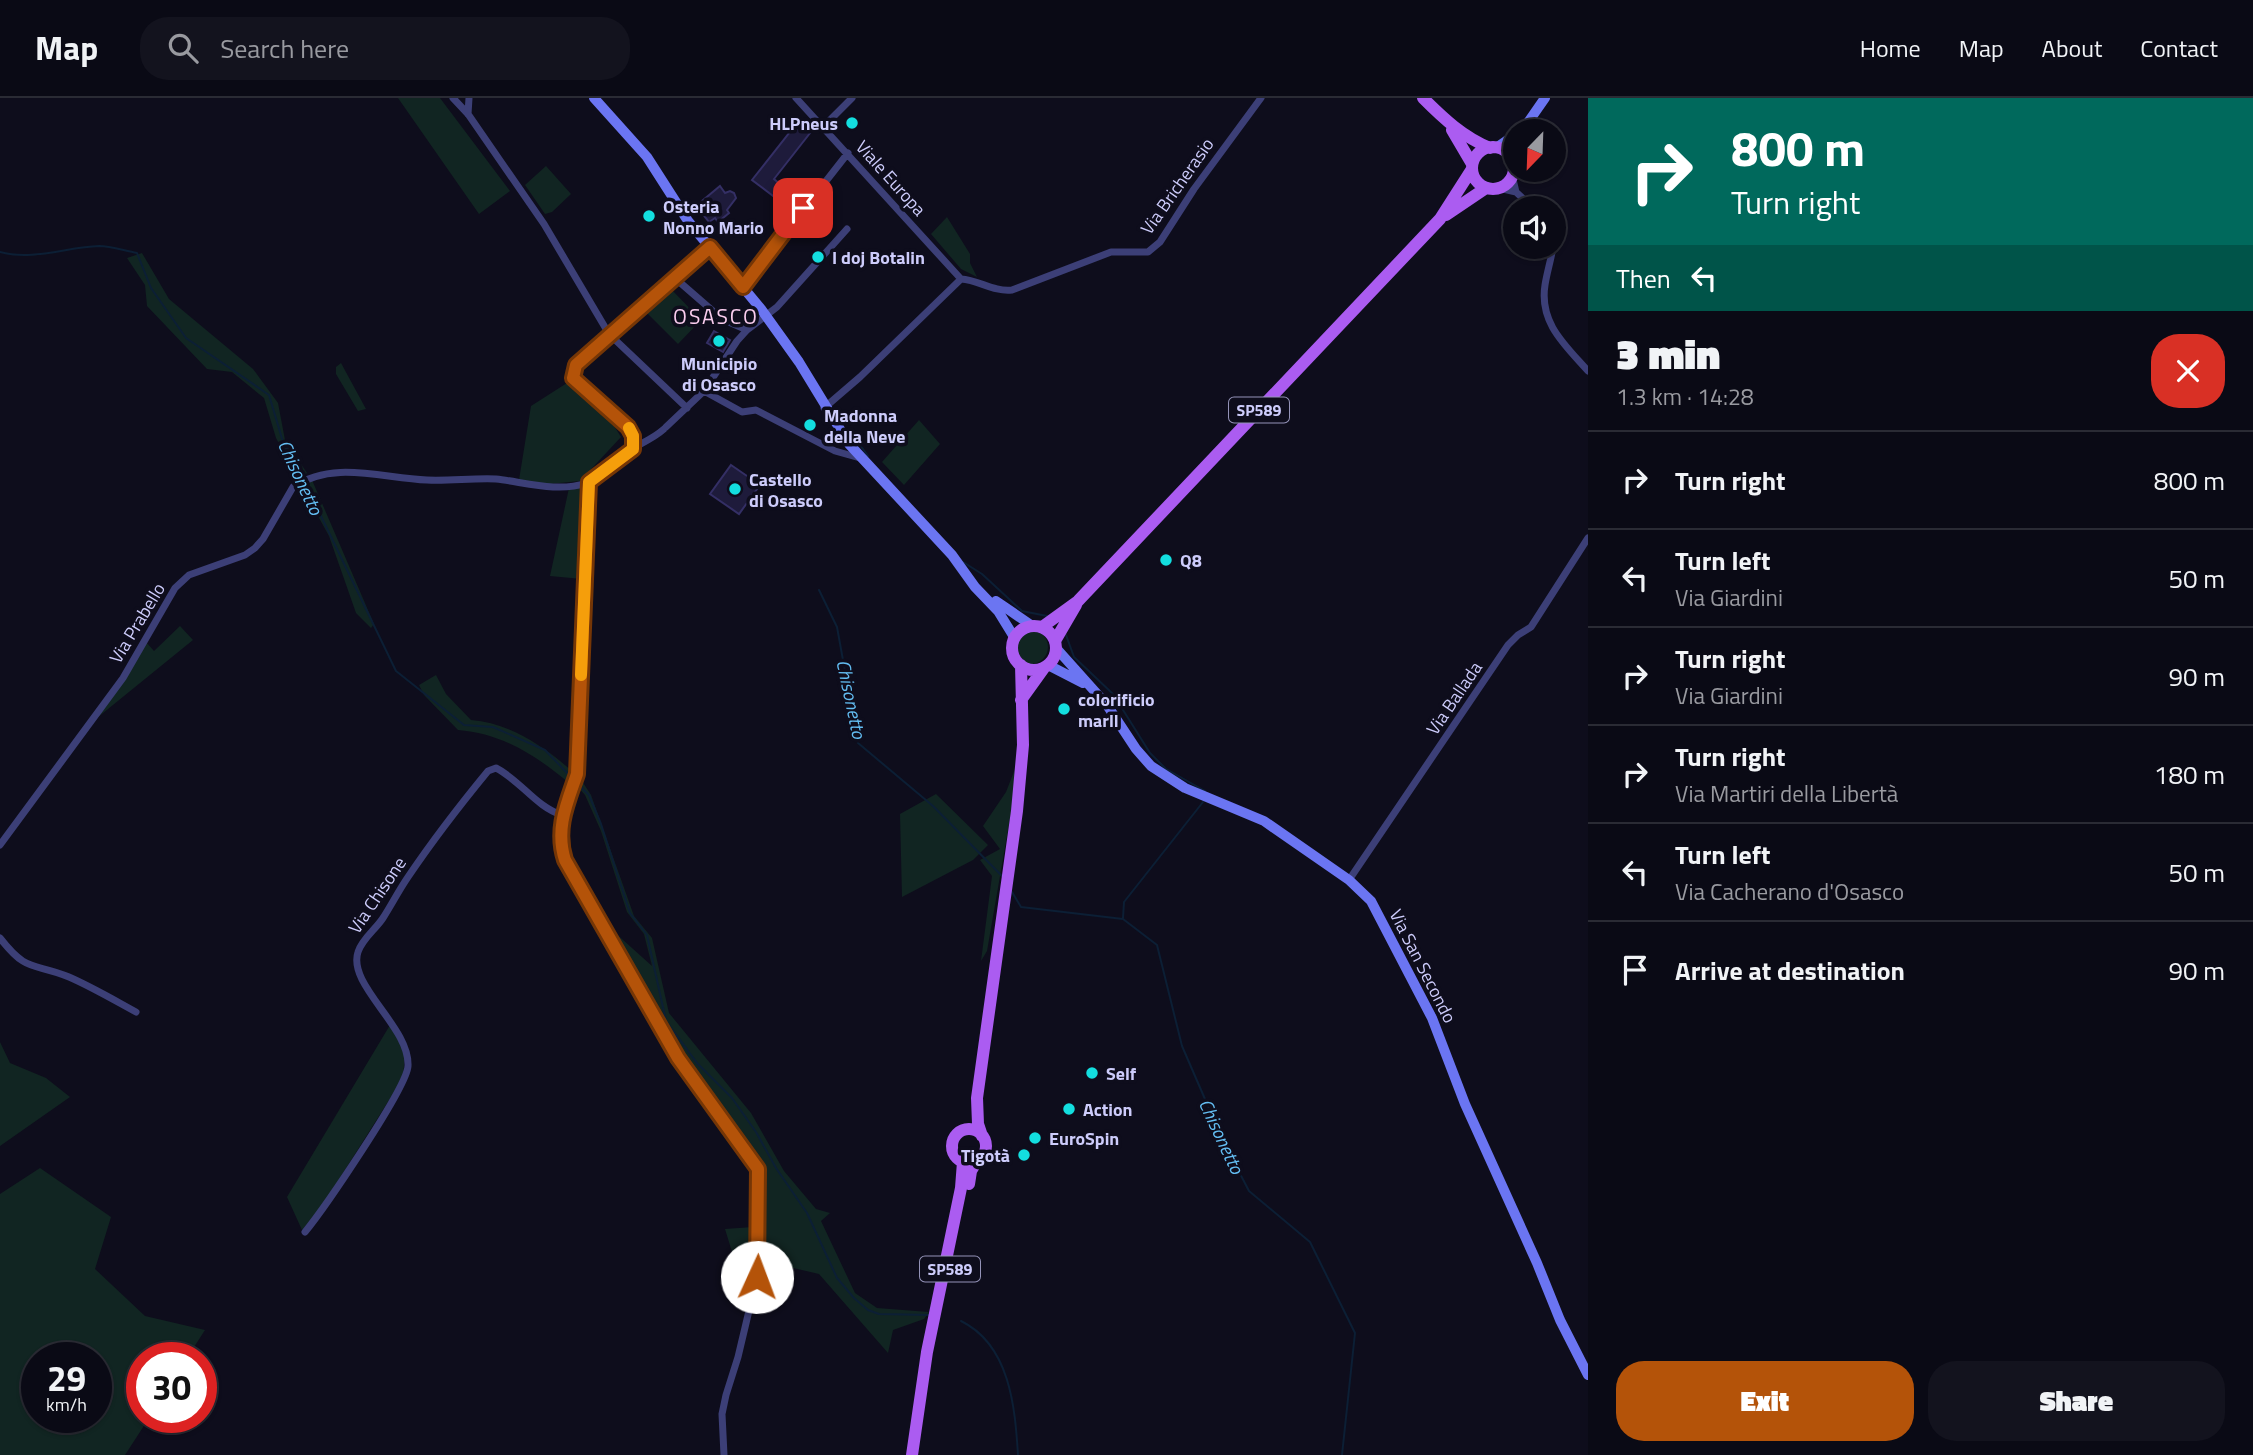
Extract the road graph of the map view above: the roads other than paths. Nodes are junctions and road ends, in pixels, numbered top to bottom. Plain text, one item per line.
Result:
1 (453, 98) edge
2 (469, 98) edge
3 (594, 98) edge
4 (796, 98) edge
5 (852, 98) edge
6 (1261, 98) edge
7 (1423, 98) edge
8 (1545, 98) edge
9 (468, 114) junction
10 (1529, 119) edge
11 (1446, 121) junction
12 (823, 127) junction
13 (1503, 142) edge
14 (1493, 148) junction
15 (1503, 152) edge
16 (848, 153) junction
17 (1472, 166) junction
18 (1503, 178) edge
19 (1514, 182) edge
20 (1493, 188) junction
21 (1516, 192) junction
22 (1520, 196) edge
23 (1440, 219) junction
24 (848, 229) dead end
25 (710, 247) junction
26 (1550, 259) edge
27 (676, 279) junction
28 (961, 279) junction
29 (743, 287) junction
30 (766, 317) junction
31 (747, 330) junction
32 (609, 334) junction
33 (1588, 371) edge
34 (704, 391) junction
35 (687, 408) junction
36 (824, 408) junction
37 (633, 449) junction
38 (860, 458) junction
39 (589, 482) junction
40 (1588, 538) edge
41 (966, 573) junction
42 (1078, 601) junction
43 (1036, 626) junction
44 (1014, 637) junction
45 (1056, 644) junction
46 (1020, 665) junction
47 (1046, 666) junction
48 (1092, 687) junction
49 (1021, 700) junction
50 (562, 816) junction
51 (0, 845) edge
52 (1349, 880) junction
53 (0, 938) edge
54 (136, 1012) dead end
55 (977, 1098) junction
56 (957, 1134) junction
57 (982, 1136) junction
58 (963, 1161) junction
59 (977, 1161) junction
60 (305, 1232) dead end
61 (1588, 1375) edge
62 (925, 1378) junction
63 (724, 1455) edge
64 (912, 1455) edge

1 - 9 street
2 - 9 street
3 - 25 street, SP589
4 - 12 street, Viale Europa
5 - 12 street
6 - 28 street, Via Bricherasio
7 - 11 main road
8 - 10 street
9 - 32 street
11 - 14 main road
11 - 17 main road
12 - 16 street, Viale Europa
13 - 14 street
14 - 15 main road
14 - 17 main road, SP589
16 - 28 street, Viale Europa
16 - 29 street
17 - 20 main road
17 - 23 main road, SP589
18 - 20 main road, SP589
19 - 21 street
20 - 21 street
20 - 23 main road, SP589
21 - 22 street
23 - 42 main road, SP589
24 - 30 street
25 - 27 street
25 - 29 street, SP589
26 - 33 street
27 - 31 street
27 - 32 street
28 - 36 street
29 - 30 street, SP589
30 - 31 street
30 - 36 street, SP589
31 - 34 street
32 - 35 street
32 - 37 street
34 - 35 street
34 - 38 street
35 - 37 street
36 - 38 street, SP589
37 - 39 street
38 - 41 street, SP589
39 - 50 street
39 - 51 street, Via Prabello
40 - 52 street, Via Ballada
41 - 43 street, SP589
41 - 44 street, SP589
42 - 43 main road, SP589
42 - 45 main road, SP589
43 - 44 main road, SP589
43 - 45 main road, SP589
44 - 46 main road, SP589
45 - 47 main road, SP589
45 - 48 street, Via San Secondo
46 - 47 main road
46 - 49 main road, SP589
47 - 48 street
47 - 49 main road, SP589
48 - 52 street, Via San Secondo
49 - 55 main road, SP589
50 - 60 street, Via Chisone
50 - 63 street
52 - 61 street, Via San Secondo
53 - 54 street
55 - 56 main road, SP589
55 - 57 main road, SP589
56 - 57 main road
56 - 58 main road, SP589
57 - 59 main road, SP589
58 - 59 main road
58 - 62 main road, SP589
59 - 62 main road, SP589
62 - 64 main road, SP589

